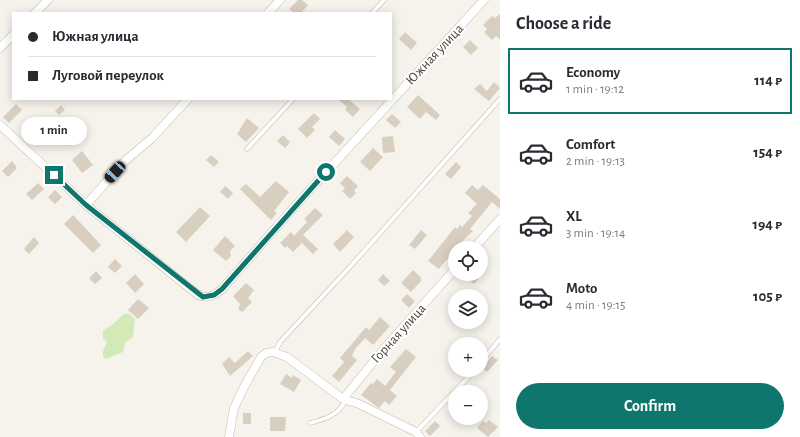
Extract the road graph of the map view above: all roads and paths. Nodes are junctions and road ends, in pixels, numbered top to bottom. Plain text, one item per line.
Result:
1 (48, 0) edge
2 (280, 0) edge
3 (384, 0) edge
4 (484, 0) edge
5 (36, 12) edge
6 (269, 12) edge
7 (373, 12) edge
8 (12, 36) edge
9 (0, 48) edge
10 (500, 99) edge
11 (187, 100) edge
12 (292, 100) edge
13 (0, 125) edge
14 (247, 149) dead end
15 (86, 205) junction
16 (500, 219) edge
17 (480, 241) edge
18 (448, 277) edge
19 (500, 339) edge
20 (275, 352) junction
21 (488, 354) edge
22 (468, 377) edge
23 (345, 399) junction
24 (310, 423) dead end
25 (418, 434) edge
26 (229, 437) edge

1 - 5 street
2 - 6 street
3 - 7 lane
4 - 15 street, Южная улица
8 - 9 street
10 - 20 lane
11 - 15 street
12 - 14 lane
13 - 15 street
16 - 17 street
18 - 23 street, Горная улица
19 - 21 lane
20 - 23 street
20 - 26 street
22 - 25 lane
23 - 24 lane
23 - 25 street

